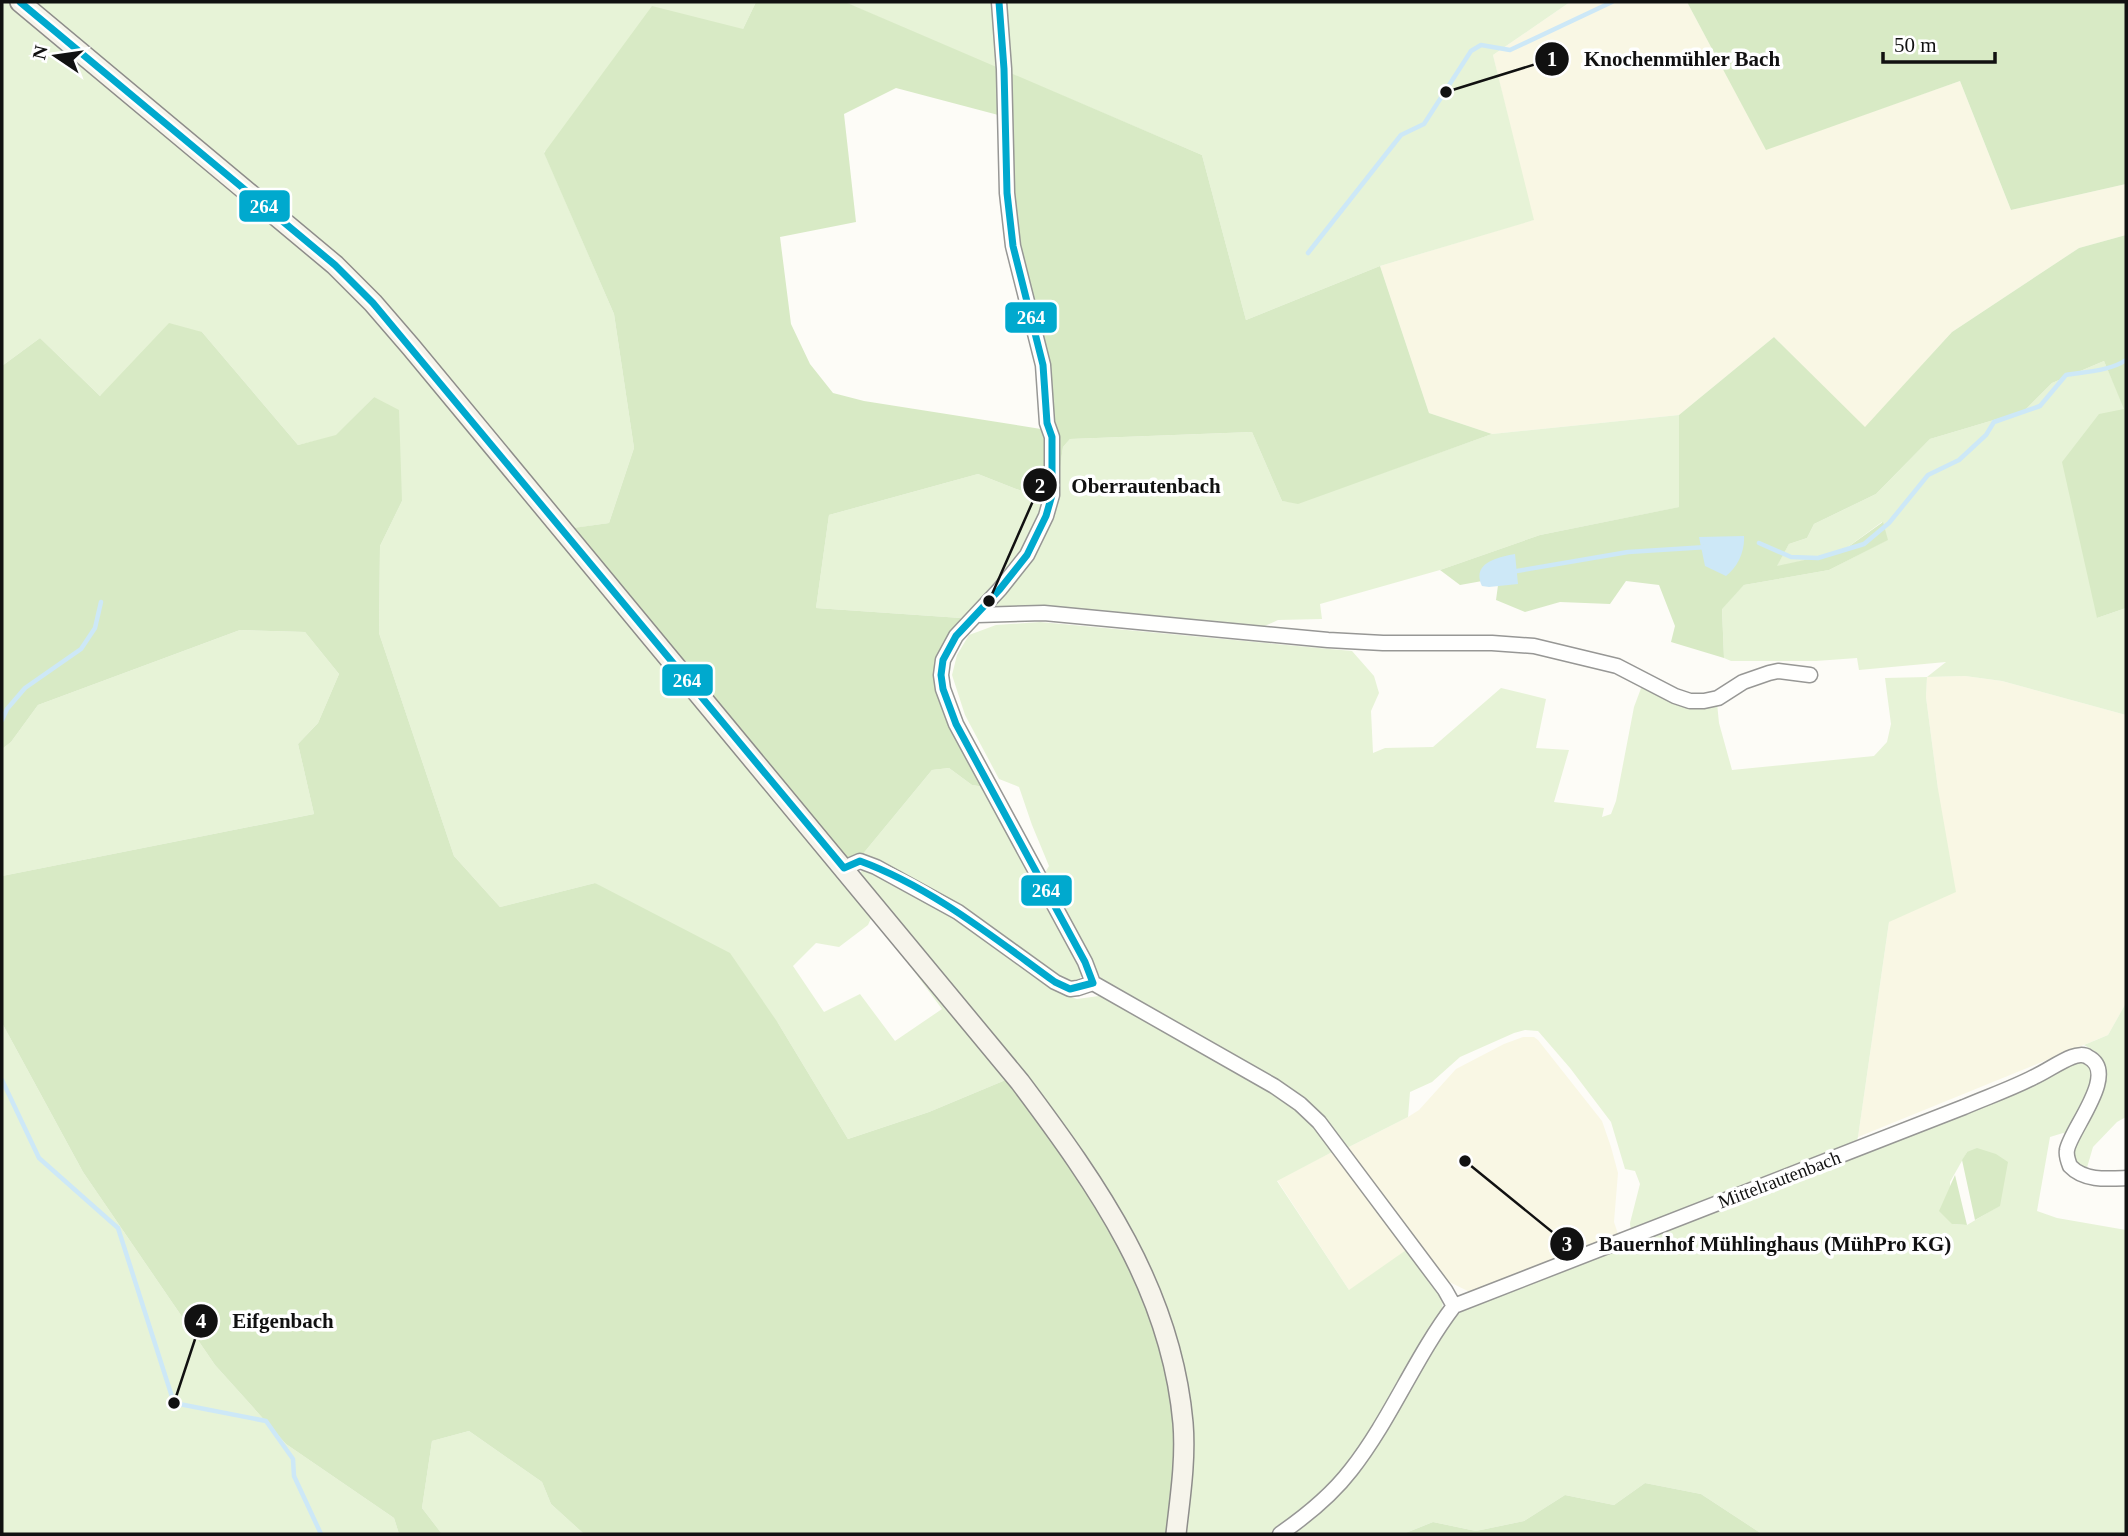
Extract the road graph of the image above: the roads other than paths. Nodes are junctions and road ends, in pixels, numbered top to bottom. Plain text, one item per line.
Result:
1 (20, 2) edge
2 (999, 2) edge
3 (976, 615) junction
4 (1810, 675) dead end
5 (844, 868) junction
6 (1093, 984) junction
7 (2126, 1178) edge
8 (1454, 1306) junction
9 (1176, 1534) edge
10 (1280, 1534) edge

1 - 5 main road
2 - 3 street
3 - 4 street
3 - 6 street
5 - 6 street
5 - 9 main road
6 - 8 street
7 - 8 street, Mittelrautenbach
8 - 10 street

